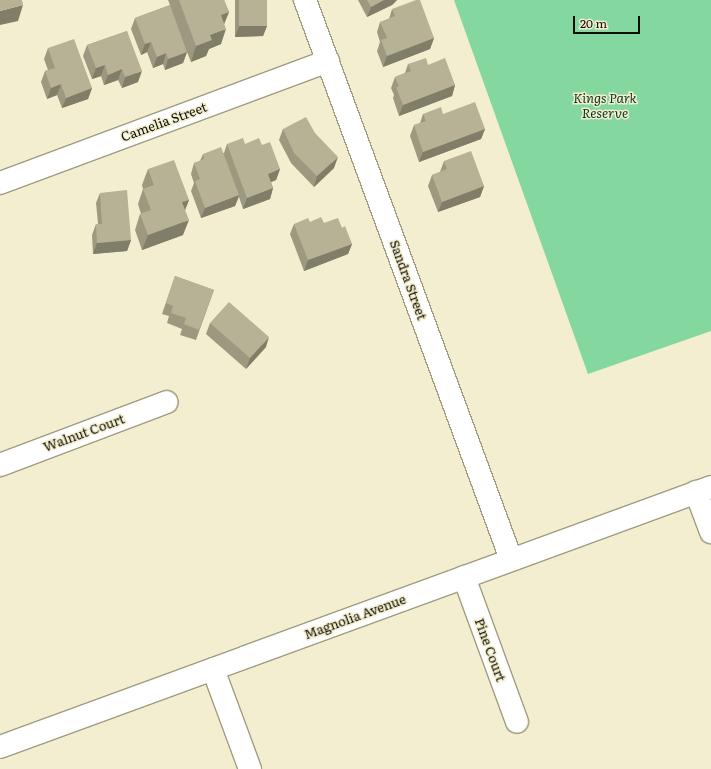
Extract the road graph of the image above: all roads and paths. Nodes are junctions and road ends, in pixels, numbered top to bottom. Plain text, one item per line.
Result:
1 (305, 0) edge
2 (328, 61) junction
3 (0, 183) edge
4 (167, 402) dead end
5 (0, 464) edge
6 (704, 490) edge
7 (711, 532) edge
8 (511, 560) junction
9 (464, 577) junction
10 (213, 669) junction
11 (517, 722) dead end
12 (0, 747) edge
13 (250, 769) edge

1 - 2 street, Sandra Street
2 - 3 street, Camelia Street
2 - 8 street, Sandra Street
4 - 5 street, Walnut Court
6 - 7 street
6 - 8 street, Magnolia Avenue
8 - 9 street, Magnolia Avenue
9 - 10 street, Magnolia Avenue
9 - 11 street, Pine Court
10 - 12 street, Magnolia Avenue
10 - 13 street

